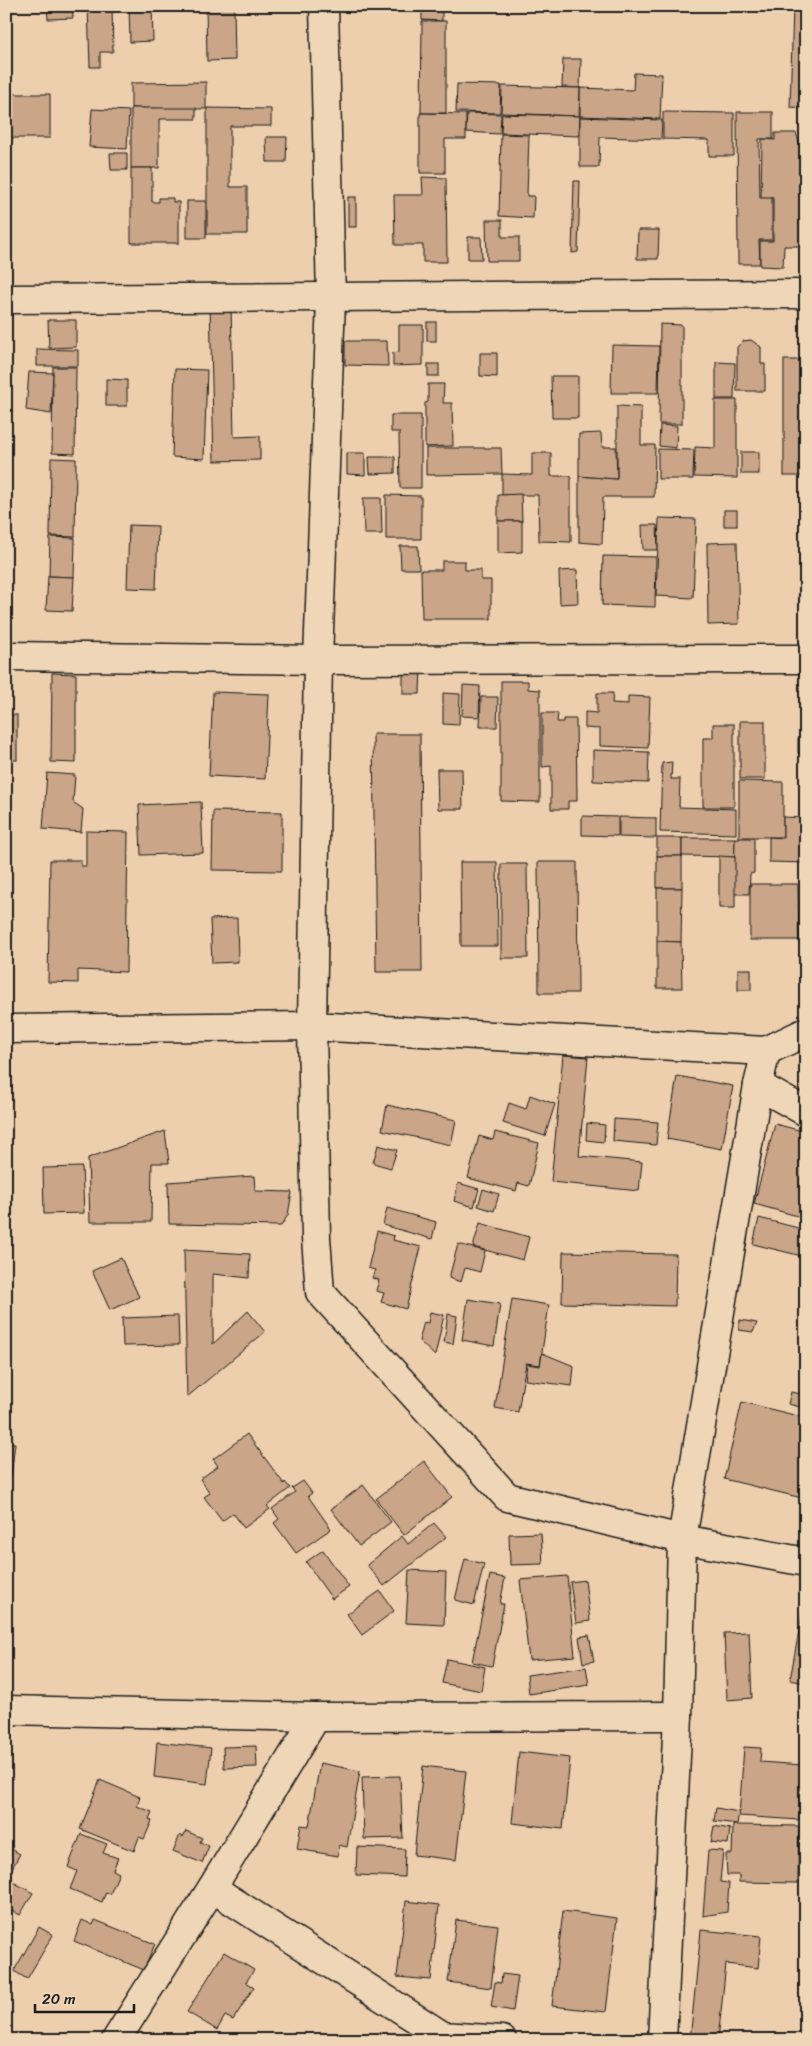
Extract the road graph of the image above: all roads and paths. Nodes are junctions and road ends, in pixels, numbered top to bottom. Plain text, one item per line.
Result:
1 (324, 6) edge
2 (806, 294) edge
3 (6, 299) edge
4 (331, 299) junction
5 (6, 656) edge
6 (806, 659) edge
7 (318, 660) junction
8 (312, 1026) junction
9 (6, 1029) edge
10 (806, 1032) edge
11 (766, 1051) junction
12 (758, 1085) junction
13 (806, 1112) edge
14 (682, 1539) junction
15 (806, 1562) edge
16 (6, 1710) edge
17 (678, 1716) junction
18 (316, 1717) junction
19 (212, 1888) junction
20 (442, 2038) edge
21 (116, 2040) edge
22 (502, 2040) edge
23 (662, 2040) edge

1 - 4 street
2 - 4 street
3 - 4 street
4 - 7 street
5 - 7 street
6 - 7 street
7 - 8 street
8 - 9 street
8 - 11 street
8 - 14 street
10 - 11 street
11 - 12 street
12 - 13 street
12 - 14 street
14 - 15 street
14 - 17 street
16 - 18 street
17 - 18 street
17 - 23 street
18 - 19 street
19 - 20 street
19 - 21 street
20 - 22 street

